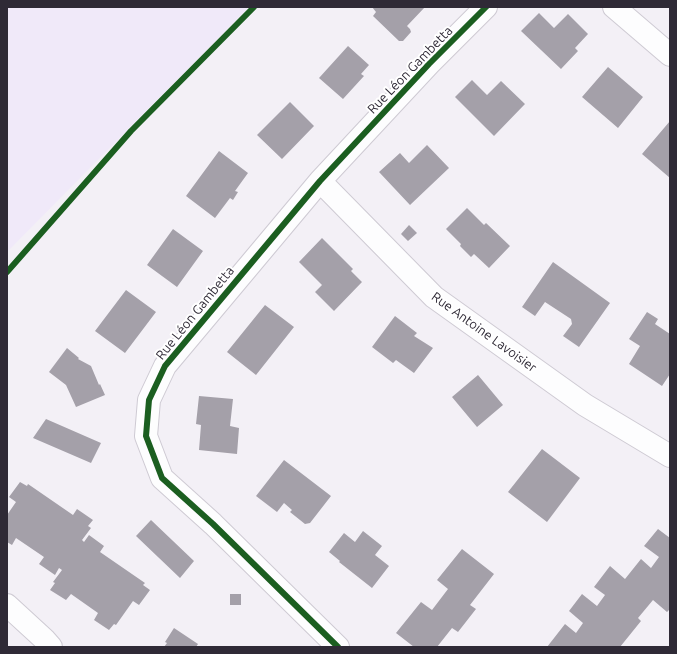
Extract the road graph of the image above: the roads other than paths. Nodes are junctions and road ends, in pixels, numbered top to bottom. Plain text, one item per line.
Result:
1 (486, 7) edge
2 (614, 7) edge
3 (670, 56) edge
4 (320, 181) junction
5 (670, 456) edge
6 (7, 605) edge
7 (50, 647) edge
8 (338, 647) edge

1 - 4 street, Rue Léon Gambetta
2 - 3 street
4 - 5 street, Rue Antoine Lavoisier
4 - 8 street, Rue Léon Gambetta
6 - 7 street

